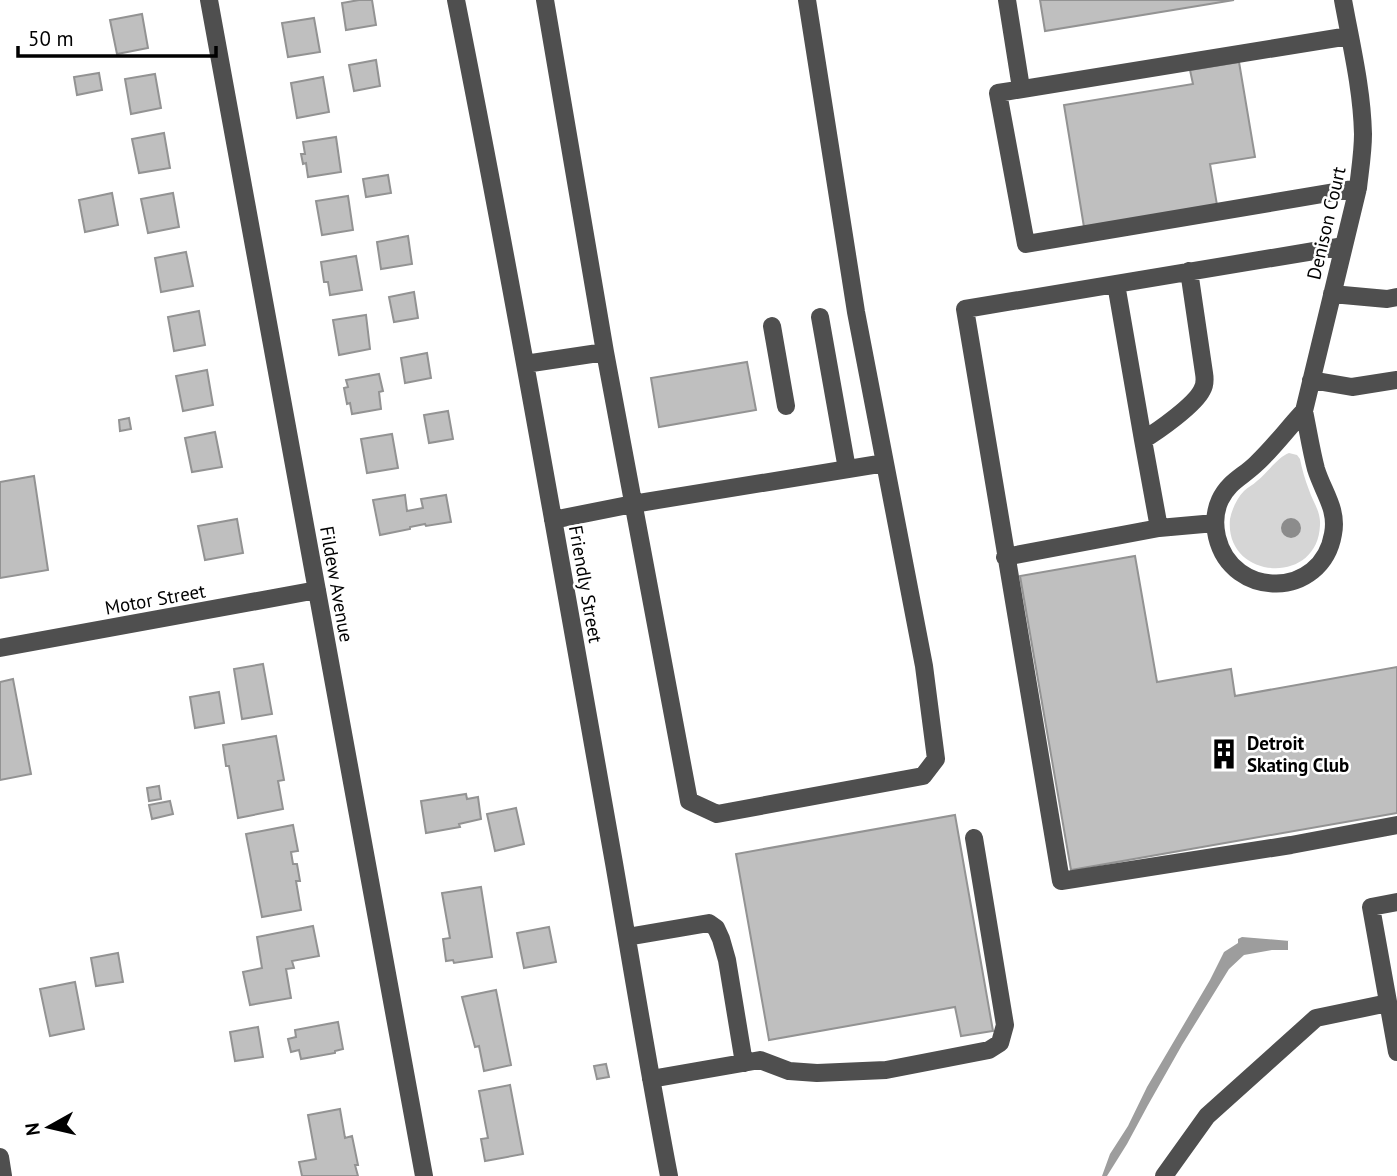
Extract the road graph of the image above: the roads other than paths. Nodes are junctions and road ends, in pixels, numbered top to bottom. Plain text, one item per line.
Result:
1 (209, 0) edge
2 (456, 0) edge
3 (545, 0) edge
4 (807, 0) edge
5 (1007, 0) edge
6 (1343, 0) edge
7 (1349, 36) junction
8 (1021, 89) junction
9 (1358, 188) junction
10 (1344, 246) junction
11 (1189, 271) junction
12 (1116, 284) junction
13 (1332, 294) junction
14 (1397, 298) edge
15 (820, 317) dead end
16 (772, 326) dead end
17 (605, 352) junction
18 (525, 365) junction
19 (1311, 380) junction
20 (1397, 380) edge
21 (786, 406) dead end
22 (1304, 411) junction
23 (1143, 440) junction
24 (885, 463) junction
25 (847, 469) junction
26 (634, 504) junction
27 (553, 520) junction
28 (1215, 523) junction
29 (1159, 528) junction
30 (1005, 557) junction
31 (317, 590) junction
32 (0, 648) edge
33 (1397, 825) edge
34 (974, 838) dead end
35 (1397, 902) edge
36 (627, 937) junction
37 (1388, 1003) junction
38 (1397, 1052) edge
39 (744, 1063) junction
40 (651, 1079) junction
41 (0, 1157) edge
42 (3, 1176) edge
43 (424, 1176) edge
44 (669, 1176) edge
45 (1164, 1176) edge

1 - 31 street, Fildew Avenue
2 - 18 street, Friendly Street
3 - 17 street
4 - 24 street
5 - 8 street
6 - 7 street, Denison Court
7 - 8 street
7 - 9 street, Denison Court
8 - 9 street
9 - 10 street, Denison Court
10 - 11 street
10 - 13 street, Denison Court
11 - 12 street
11 - 23 street
12 - 23 street
12 - 30 street
13 - 14 street
13 - 19 street, Denison Court
15 - 25 street
16 - 21 street
17 - 18 street
17 - 26 street
18 - 27 street, Friendly Street
19 - 20 street
19 - 22 street, Denison Court
22 - 28 street, Denison Court
22 - 28 street, Denison Court
23 - 29 street
24 - 25 street
24 - 26 street
25 - 26 street
26 - 27 street
27 - 36 street, Friendly Street
28 - 29 street
29 - 30 street
30 - 33 street
31 - 32 street, Motor Street
31 - 43 street, Fildew Avenue
34 - 39 street
35 - 37 street
36 - 39 street
36 - 40 street, Friendly Street
37 - 38 street
37 - 45 street
39 - 40 street
40 - 44 street, Friendly Street
41 - 42 street

